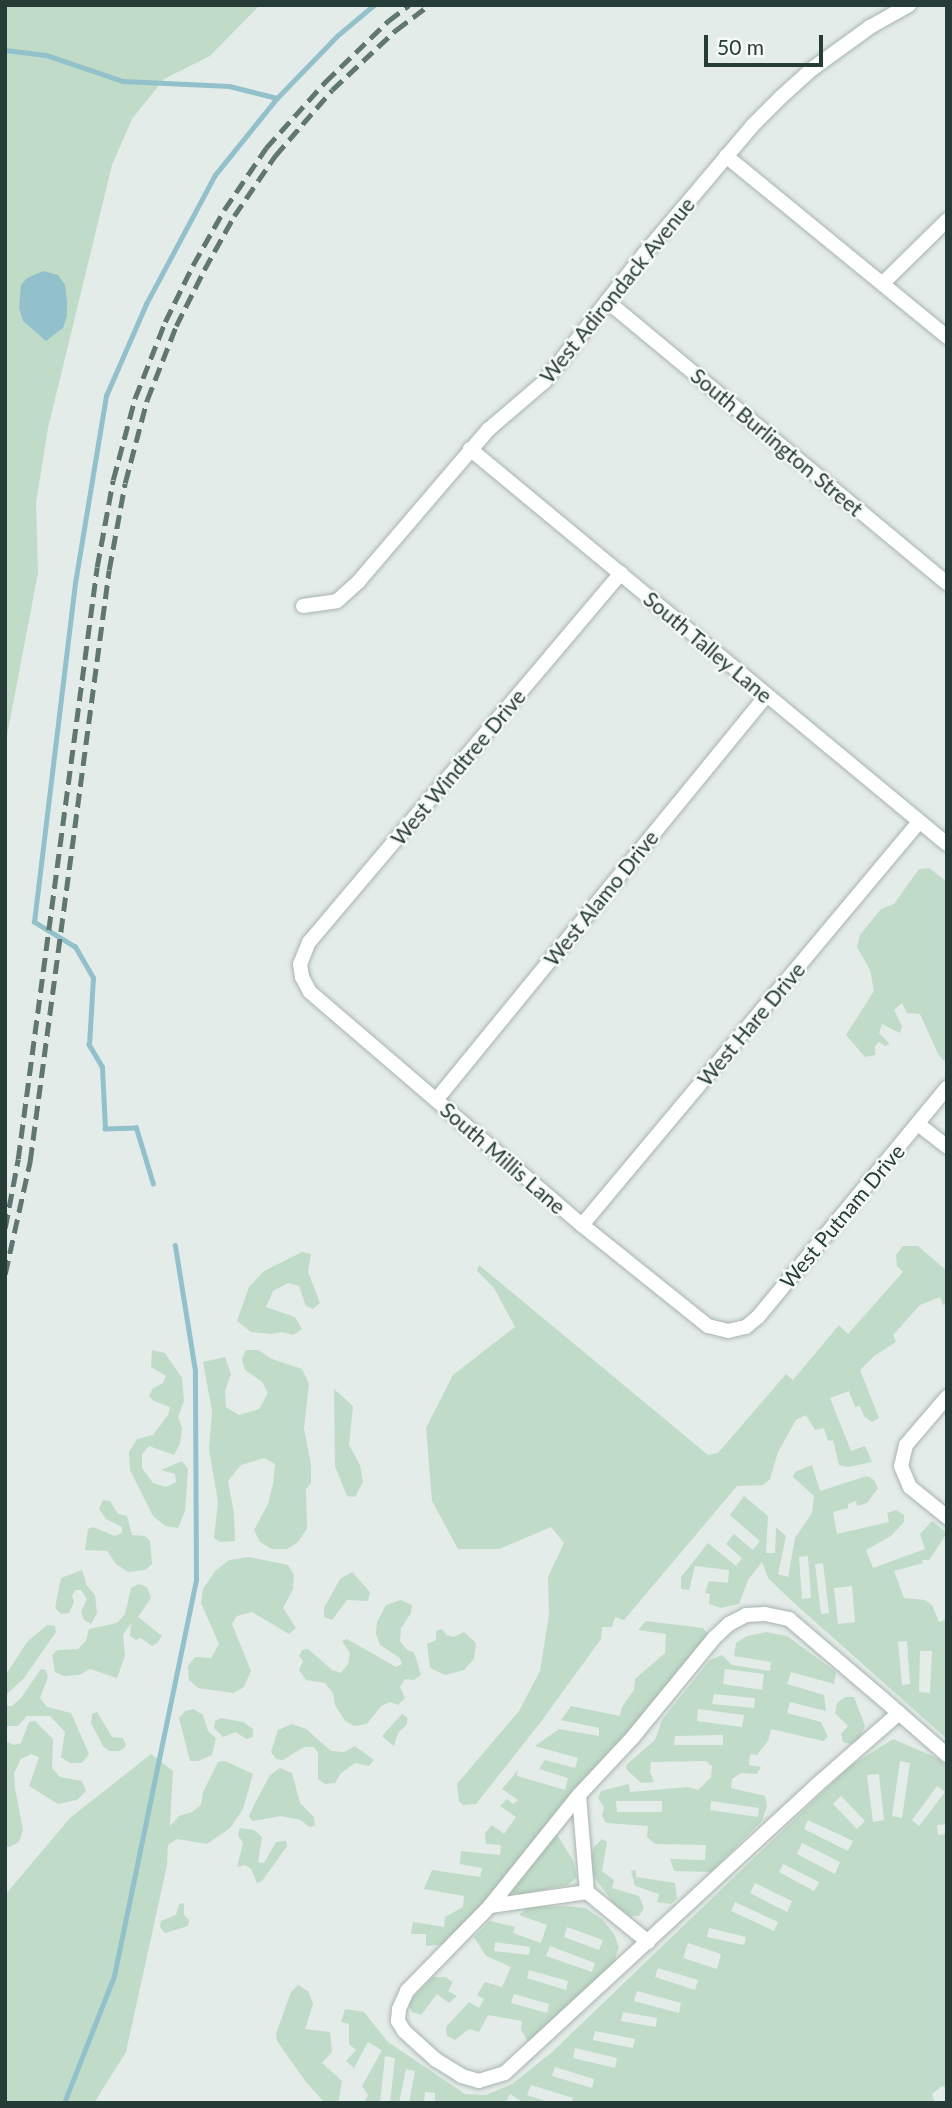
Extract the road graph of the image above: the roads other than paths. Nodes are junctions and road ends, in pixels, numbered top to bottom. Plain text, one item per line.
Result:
1 (909, 5) edge
2 (726, 156) junction
3 (947, 220) edge
4 (883, 283) junction
5 (607, 301) junction
6 (947, 337) edge
7 (471, 449) junction
8 (621, 573) junction
9 (947, 583) edge
10 (303, 606) dead end
11 (766, 696) junction
12 (919, 822) junction
13 (947, 844) edge
14 (300, 964) joint
15 (947, 1088) edge
16 (436, 1100) junction
17 (918, 1124) junction
18 (947, 1147) edge
19 (582, 1225) junction
20 (727, 1331) joint
21 (947, 1396) edge
22 (947, 1517) edge
23 (899, 1713) junction
24 (947, 1755) edge
25 (579, 1795) junction
26 (587, 1892) junction
27 (490, 1906) junction
28 (648, 1942) junction

1 - 2 street, West Adirondack Avenue
2 - 4 street
2 - 5 street, West Adirondack Avenue
3 - 4 street
4 - 6 street
5 - 7 street, West Adirondack Avenue
5 - 9 street, South Burlington Street
7 - 8 street, South Talley Lane
7 - 10 street, West Adirondack Avenue
8 - 11 street, South Talley Lane
8 - 14 street, West Windtree Drive
11 - 12 street, South Talley Lane
11 - 16 street, West Alamo Drive
12 - 13 street, South Talley Lane
12 - 19 street, West Hare Drive
14 - 16 street, South Millis Lane
15 - 17 street, West Putnam Drive
16 - 19 street, South Millis Lane
17 - 18 street
17 - 20 street, West Putnam Drive
19 - 20 street, South Millis Lane
21 - 22 street
23 - 24 street
23 - 25 street
23 - 28 street
25 - 26 street
25 - 27 street
26 - 27 street
26 - 28 street
27 - 28 street

